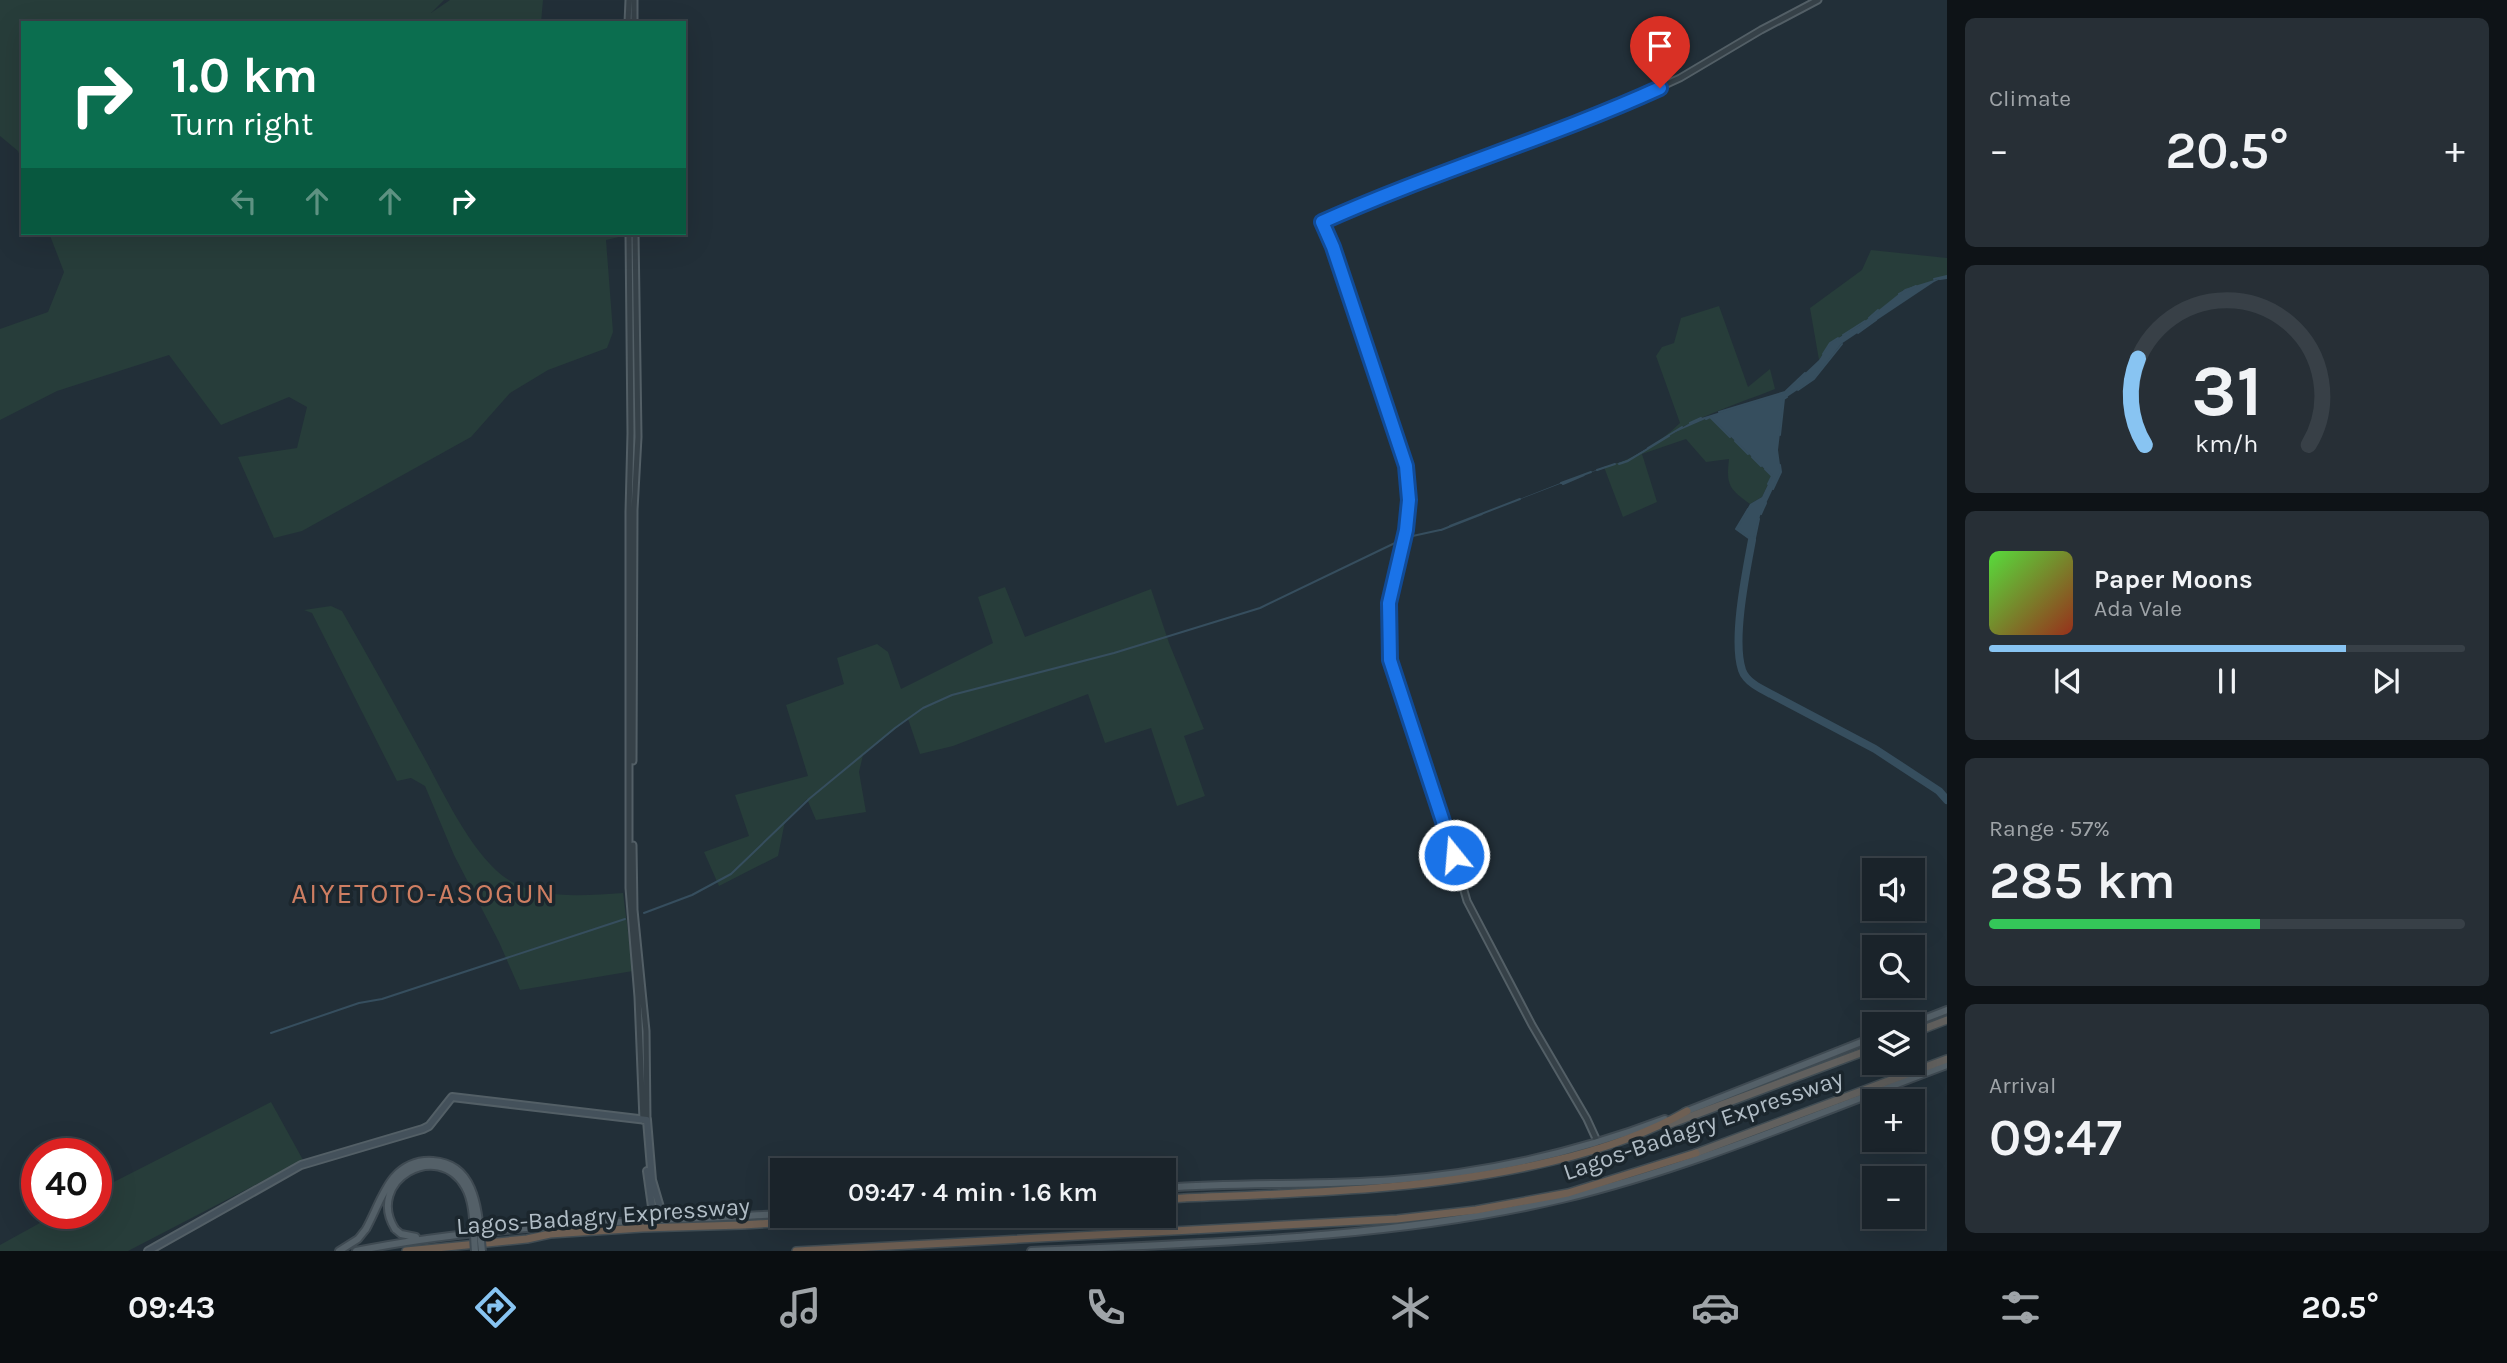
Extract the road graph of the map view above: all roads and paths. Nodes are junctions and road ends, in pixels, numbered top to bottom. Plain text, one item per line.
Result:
1 (629, 0) edge
2 (634, 0) edge
3 (1818, 0) edge
4 (628, 21) edge
5 (634, 21) edge
6 (629, 235) edge
7 (635, 235) edge
8 (634, 399) junction
9 (1947, 1010) edge
10 (1925, 1019) edge
11 (1947, 1020) edge
12 (1925, 1029) edge
13 (1862, 1042) edge
14 (1862, 1052) edge
15 (1947, 1059) edge
16 (1947, 1065) edge
17 (1687, 1111) junction
18 (645, 1120) junction
19 (1630, 1138) junction
20 (1598, 1143) junction
21 (1176, 1187) edge
22 (1176, 1198) edge
23 (770, 1215) edge
24 (654, 1221) junction
25 (664, 1221) junction
26 (770, 1223) edge
27 (421, 1238) junction
28 (148, 1251) edge
29 (339, 1251) edge
30 (356, 1251) edge
31 (406, 1251) edge
32 (475, 1251) edge
33 (482, 1251) edge
34 (796, 1251) edge
35 (1031, 1251) edge

1 - 4 street
2 - 5 street
3 - 20 street
6 - 8 street
7 - 8 street
8 - 18 street
9 - 10 main road
11 - 12 highway
13 - 17 main road, Lagos-Badagry Expressway
14 - 19 highway, Lagos-Badagry Expressway
15 - 34 highway, Lagos-Badagry Expressway
16 - 35 main road, Lagos-Badagry Expressway
17 - 19 highway
17 - 20 main road, Lagos-Badagry Expressway
18 - 24 main road
18 - 25 main road
18 - 28 main road
19 - 22 highway, Lagos-Badagry Expressway
20 - 21 main road, Lagos-Badagry Expressway
23 - 25 main road, Lagos-Badagry Expressway
24 - 25 main road, Lagos-Badagry Expressway
24 - 27 main road, Lagos-Badagry Expressway
26 - 31 highway, Lagos-Badagry Expressway
27 - 30 main road, Lagos-Badagry Expressway
27 - 32 main road, bridge
29 - 33 main road, bridge

